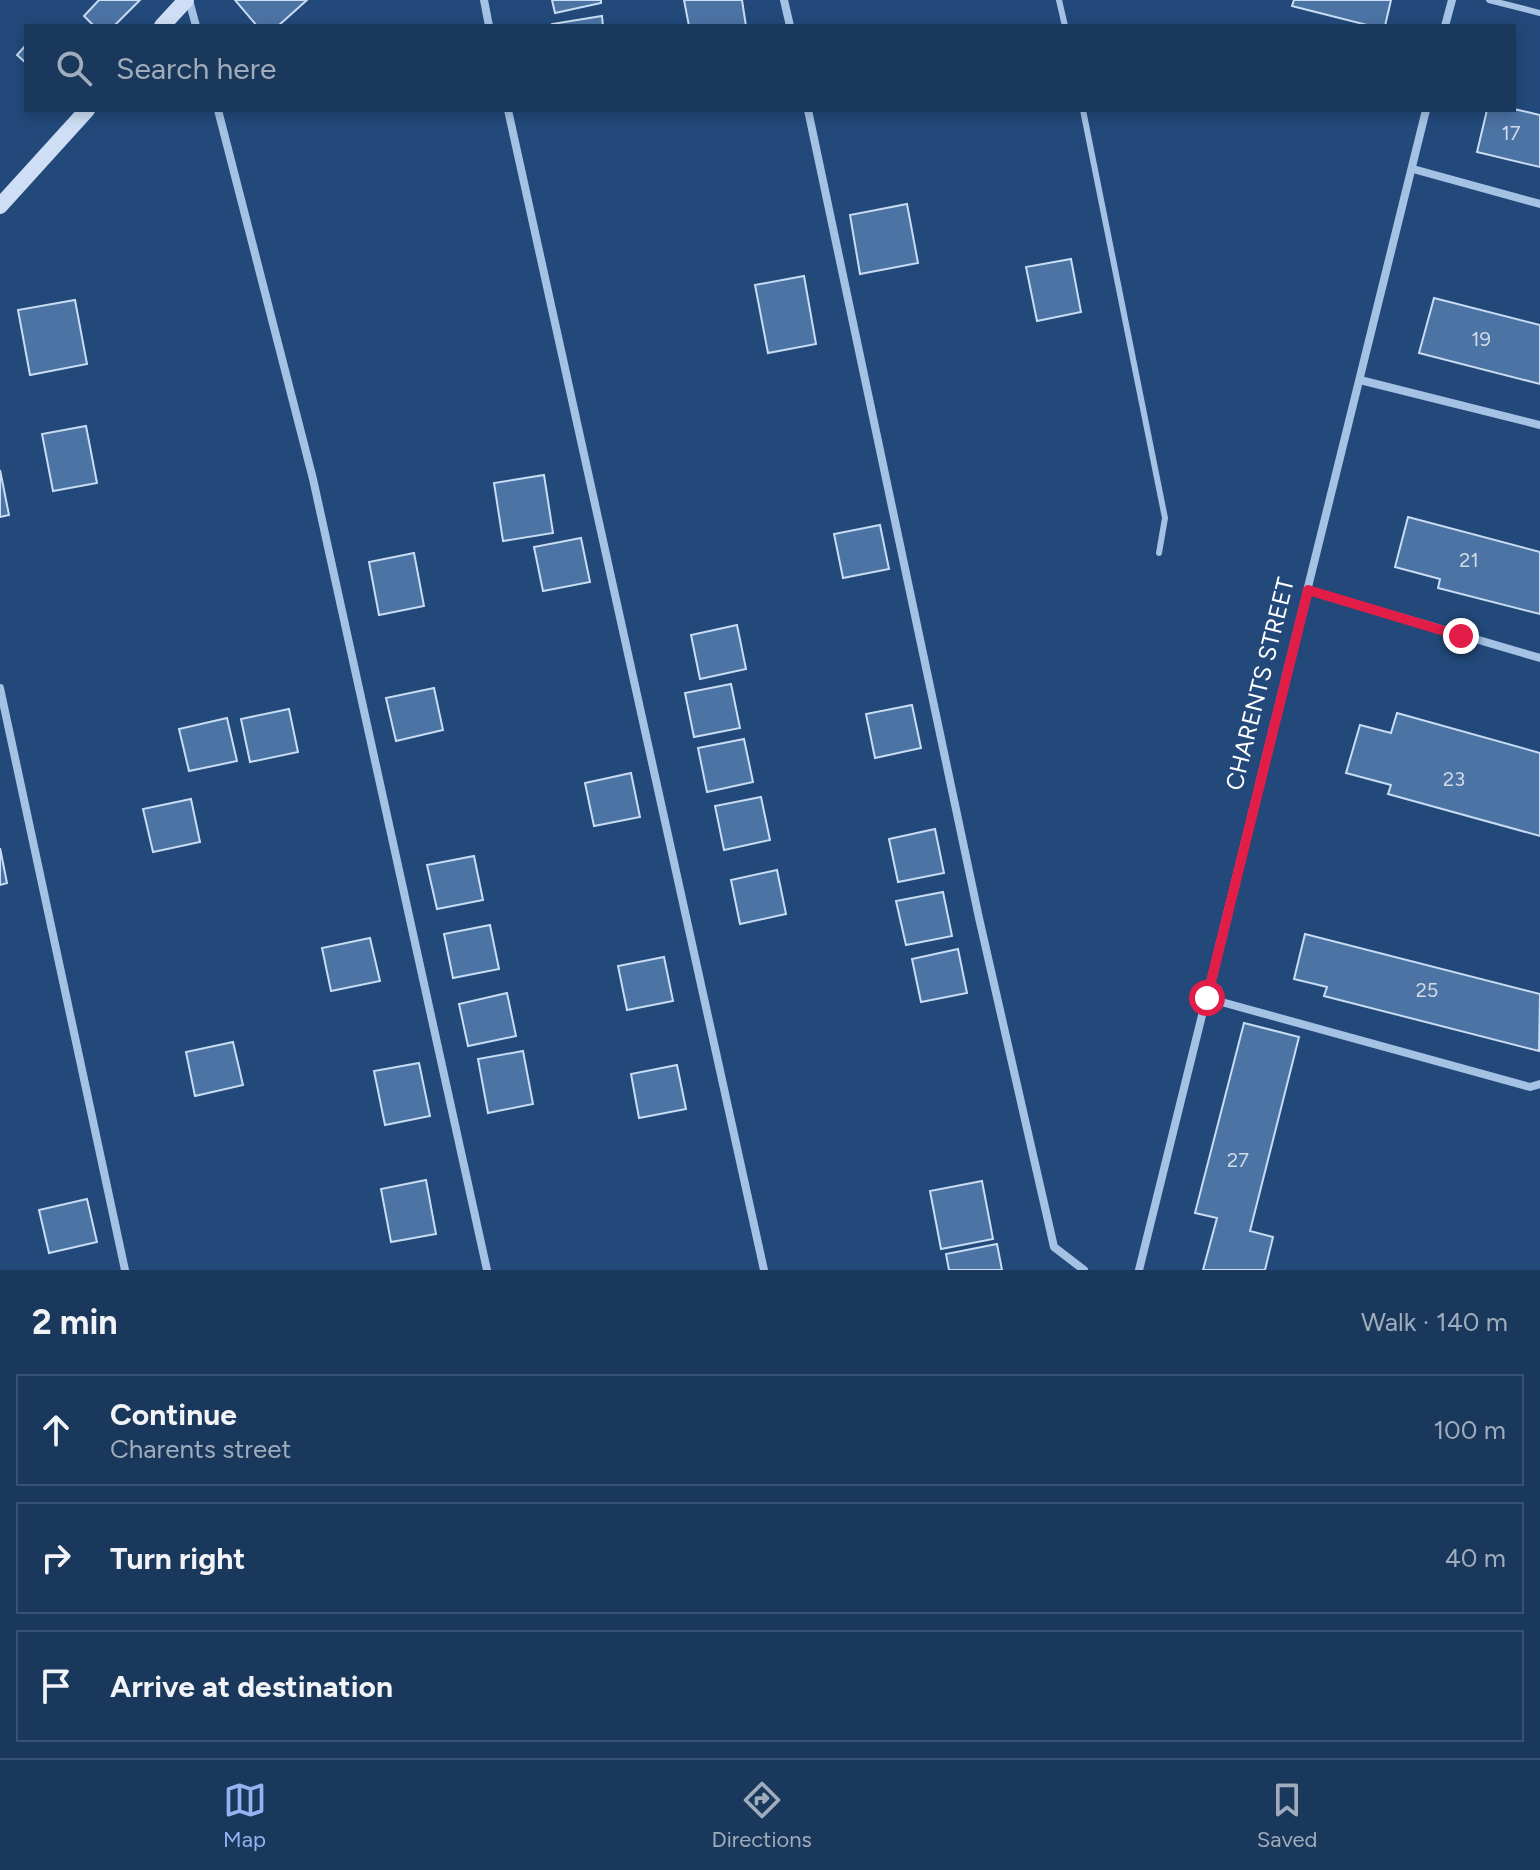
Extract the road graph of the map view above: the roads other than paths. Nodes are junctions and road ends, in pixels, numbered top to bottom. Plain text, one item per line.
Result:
1 (188, 0) edge
2 (484, 0) edge
3 (784, 0) edge
4 (1059, 0) edge
5 (1452, 0) edge
6 (1489, 0) edge
7 (1540, 13) edge
8 (164, 24) edge
9 (195, 24) edge
10 (489, 24) edge
11 (790, 24) edge
12 (1065, 24) edge
13 (1446, 24) edge
14 (85, 112) edge
15 (219, 112) edge
16 (508, 112) edge
17 (808, 112) edge
18 (1083, 112) edge
19 (1426, 112) edge
20 (1413, 169) junction
21 (1540, 204) edge
22 (0, 206) edge
23 (1360, 380) junction
24 (1540, 425) edge
25 (1159, 553) dead end
26 (1308, 590) junction
27 (1540, 658) edge
28 (0, 688) edge
29 (1207, 998) junction
30 (1540, 1084) edge
31 (125, 1270) edge
32 (487, 1270) edge
33 (764, 1270) edge
34 (1084, 1270) edge
35 (1139, 1270) edge

1 - 8 main road
1 - 9 street
2 - 10 street
3 - 11 street
4 - 12 lane
5 - 13 street
6 - 7 lane
14 - 22 main road
15 - 32 street
16 - 33 street
17 - 34 street
18 - 25 lane
19 - 20 street, CHARENTS STREET
20 - 21 street
20 - 23 street, CHARENTS STREET
23 - 24 street
23 - 26 street, CHARENTS STREET
26 - 27 street
26 - 29 street, CHARENTS STREET
28 - 31 street
29 - 30 street
29 - 35 street, CHARENTS STREET

